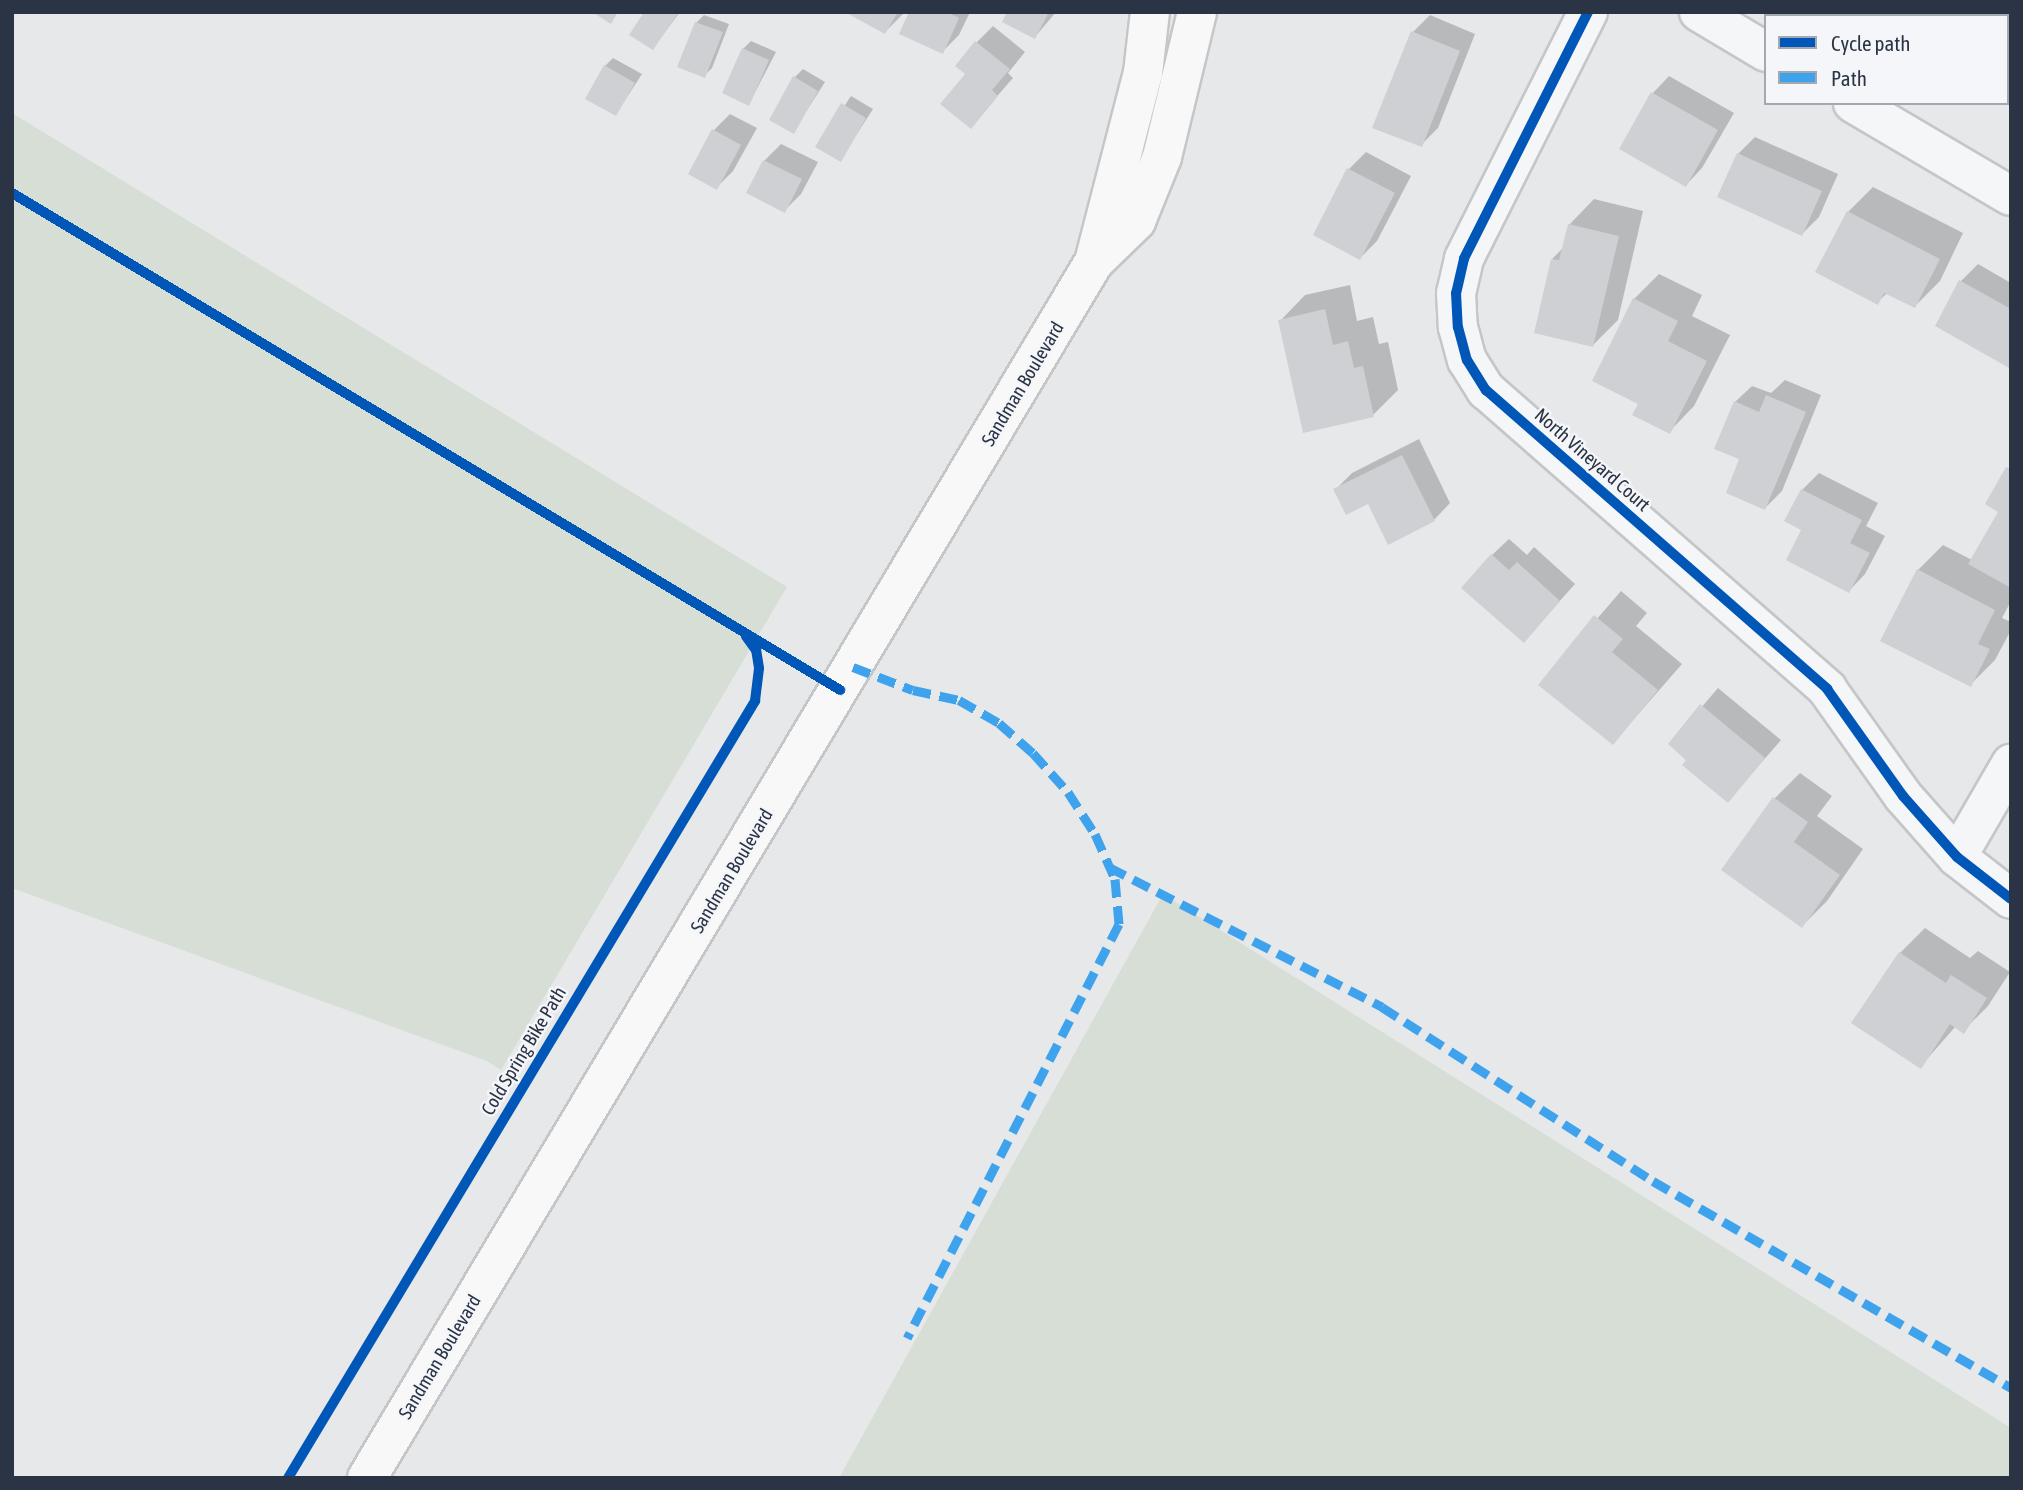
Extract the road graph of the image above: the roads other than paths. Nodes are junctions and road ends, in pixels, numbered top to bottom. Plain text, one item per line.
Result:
1 (1150, 12) edge
2 (1197, 12) edge
3 (1588, 12) edge
4 (1699, 12) edge
5 (1764, 51) edge
6 (1856, 105) edge
7 (2011, 197) edge
8 (1094, 262) junction
9 (2011, 764) edge
10 (1957, 857) junction
11 (2011, 899) edge
12 (367, 1478) edge

1 - 8 highway, Sandman Boulevard
2 - 8 highway, Sandman Boulevard
3 - 10 street, North Vineyard Court
4 - 5 street
6 - 7 street
8 - 12 highway, Sandman Boulevard
9 - 10 street
10 - 11 street, North Vineyard Court

